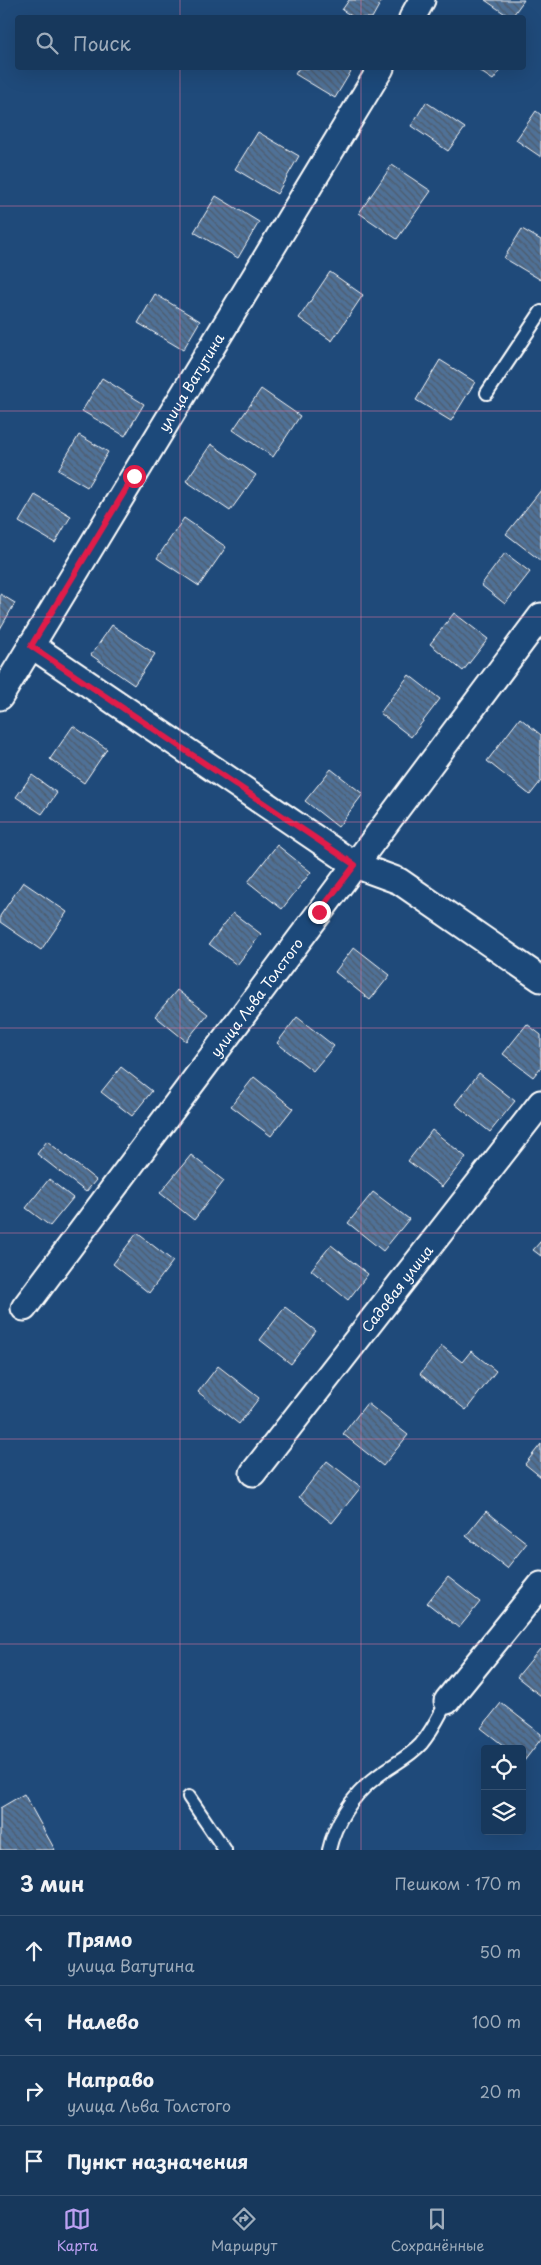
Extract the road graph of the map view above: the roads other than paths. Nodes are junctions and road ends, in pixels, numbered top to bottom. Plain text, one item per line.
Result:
1 (422, 0) edge
2 (414, 15) edge
3 (380, 70) edge
4 (541, 312) edge
5 (487, 393) dead end
6 (541, 616) edge
7 (31, 646) junction
8 (0, 697) edge
9 (355, 865) junction
10 (541, 979) edge
11 (541, 1103) edge
12 (24, 1308) dead end
13 (253, 1473) dead end
14 (541, 1585) edge
15 (446, 1701) joint
16 (189, 1796) dead end
17 (225, 1850) edge
18 (329, 1850) edge

1 - 2 street
3 - 7 street, улица Ватутина
4 - 5 lane
6 - 9 street, улица Льва Толстого
7 - 8 street, улица Ватутина
7 - 9 street
9 - 10 street
9 - 12 street, улица Льва Толстого
11 - 13 street, Садовая улица
14 - 15 street
15 - 18 lane
16 - 17 lane

